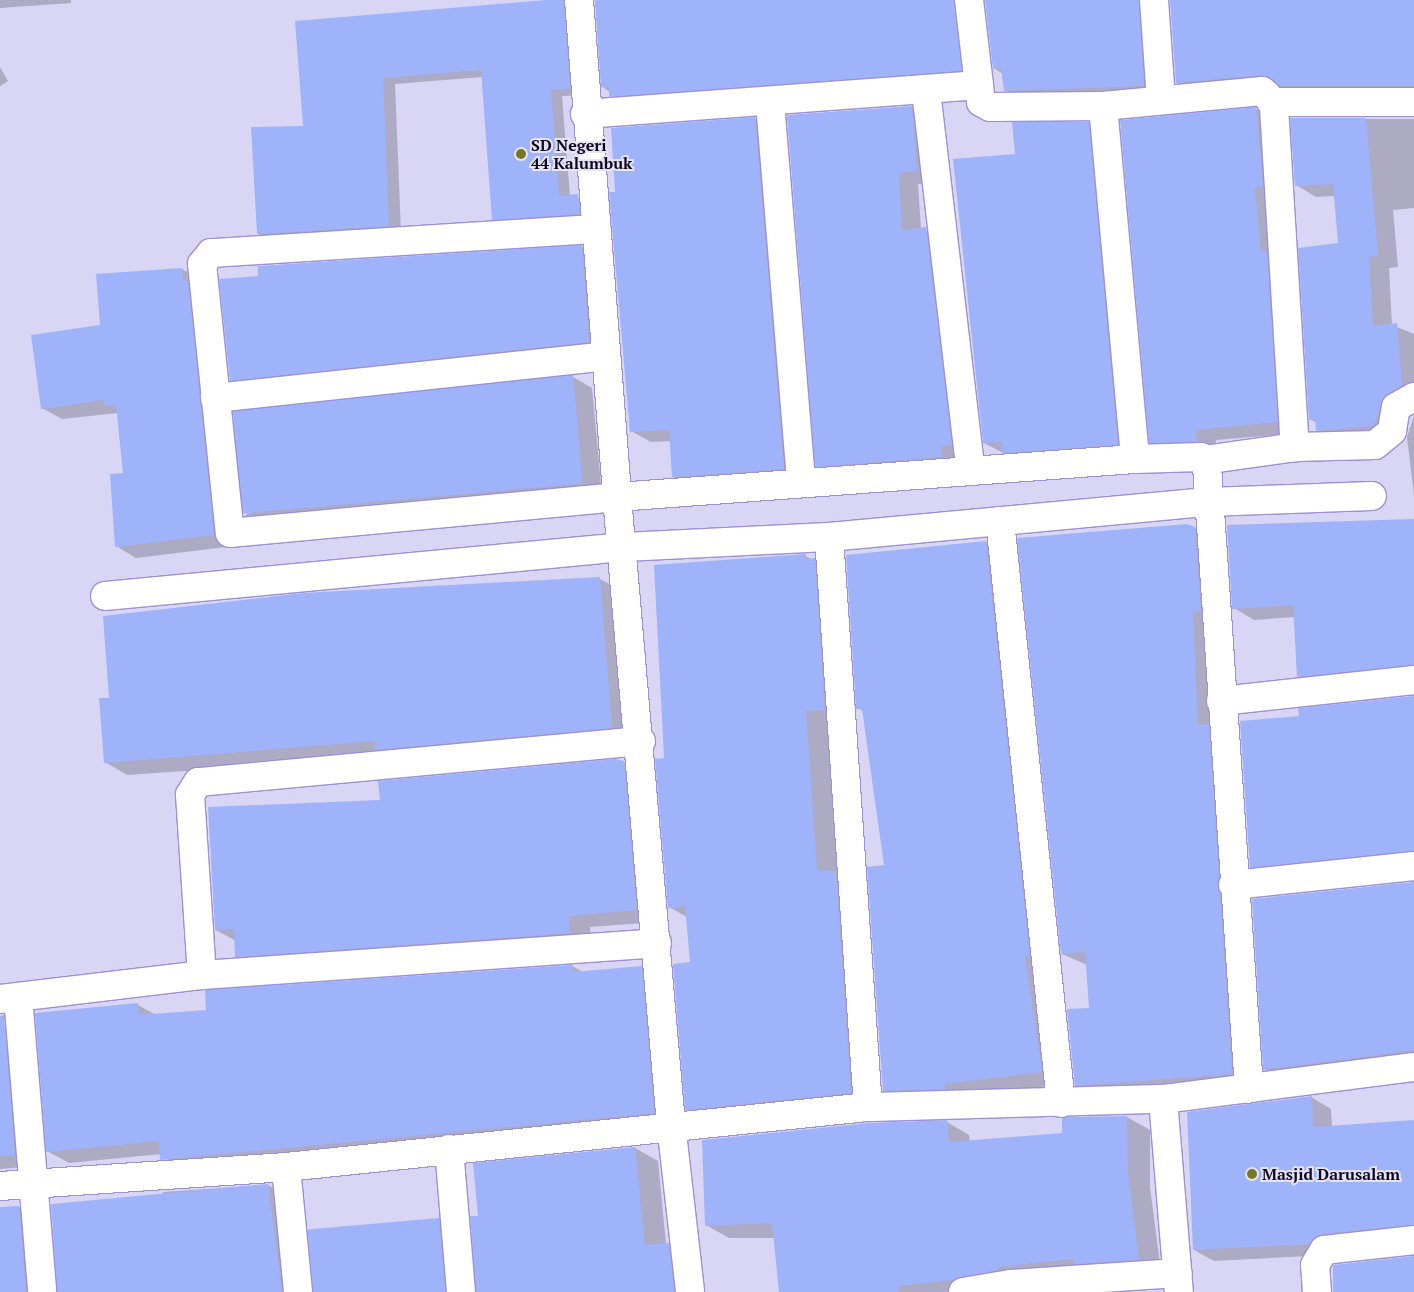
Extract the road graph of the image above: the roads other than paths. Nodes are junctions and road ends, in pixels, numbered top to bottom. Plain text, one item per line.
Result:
1 (579, 0) edge
2 (969, 0) edge
3 (1154, 0) edge
4 (979, 85) junction
5 (926, 91) junction
6 (1160, 99) junction
7 (1272, 102) junction
8 (1414, 102) edge
9 (770, 103) junction
10 (1104, 106) junction
11 (585, 114) junction
12 (594, 229) junction
13 (606, 356) junction
14 (1414, 397) edge
15 (215, 398) junction
16 (1295, 447) junction
17 (1135, 459) junction
18 (1204, 460) junction
19 (970, 468) junction
20 (801, 483) junction
21 (1372, 496) dead end
22 (617, 497) junction
23 (1207, 502) junction
24 (1000, 521) junction
25 (829, 537) junction
26 (624, 548) junction
27 (105, 596) dead end
28 (1414, 680) edge
29 (1221, 701) junction
30 (641, 740) junction
31 (1414, 866) edge
32 (1233, 886) junction
33 (657, 943) junction
34 (202, 975) junction
35 (9, 998) edge
36 (1414, 1068) edge
37 (1249, 1089) junction
38 (1163, 1099) junction
39 (1061, 1103) junction
40 (868, 1107) junction
41 (671, 1124) junction
42 (449, 1149) junction
43 (286, 1167) junction
44 (34, 1183) junction
45 (0, 1186) edge
46 (1414, 1240) edge
47 (1178, 1283) edge
48 (1011, 1288) edge
49 (42, 1292) edge
50 (298, 1292) edge
51 (461, 1292) edge
52 (690, 1292) edge
53 (963, 1292) edge
54 (1317, 1292) edge

1 - 11 street
2 - 4 street
3 - 6 street
4 - 5 street
4 - 10 street
5 - 9 street
5 - 19 street
6 - 7 street
6 - 10 street
7 - 8 street
7 - 16 street
9 - 11 street
9 - 20 street
10 - 17 street
11 - 12 street
12 - 13 street
12 - 15 street
13 - 15 street
13 - 22 street
14 - 16 street
15 - 22 street
16 - 18 street
17 - 18 street
17 - 19 street
18 - 23 street
19 - 20 street
20 - 22 street
21 - 23 street
22 - 26 street
23 - 24 street
23 - 29 street
24 - 25 street
24 - 39 street
25 - 26 street
25 - 40 street
26 - 27 street
26 - 30 street
28 - 29 street
29 - 32 street
30 - 33 street
30 - 34 street
31 - 32 street
32 - 37 street
33 - 34 street
33 - 41 street
34 - 35 street
35 - 44 street
36 - 37 street
37 - 38 street
38 - 39 street
38 - 47 street
39 - 40 street
40 - 41 street
41 - 42 street
41 - 52 street
42 - 43 street
42 - 51 street
43 - 44 street
43 - 50 street
44 - 45 street
44 - 49 street
46 - 54 street
47 - 48 street
48 - 53 street

